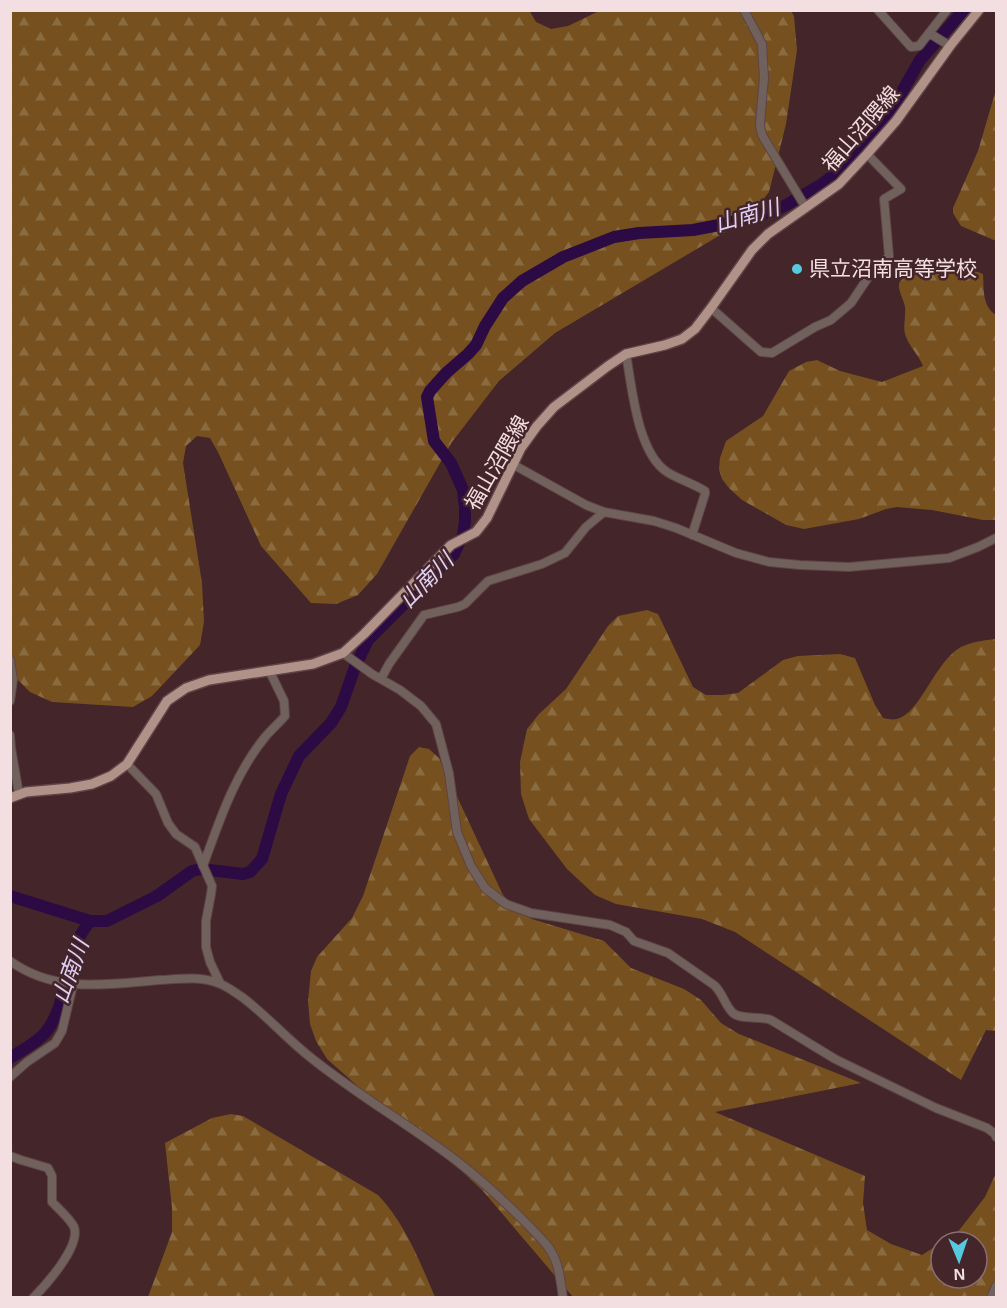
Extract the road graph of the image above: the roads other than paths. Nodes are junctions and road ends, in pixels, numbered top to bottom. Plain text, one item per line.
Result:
1 (744, 10) edge
2 (878, 10) edge
3 (947, 10) edge
4 (979, 10) edge
5 (930, 33) junction
6 (946, 44) junction
7 (867, 154) junction
8 (805, 206) junction
9 (711, 308) junction
10 (626, 354) junction
11 (514, 465) junction
12 (604, 512) junction
13 (692, 535) junction
14 (996, 538) edge
15 (343, 653) junction
16 (10, 660) edge
17 (269, 670) junction
18 (381, 679) junction
19 (10, 701) edge
20 (10, 735) edge
21 (11, 748) edge
22 (127, 764) junction
23 (15, 796) edge
24 (203, 866) junction
25 (10, 961) edge
26 (220, 983) junction
27 (73, 984) junction
28 (10, 1077) edge
29 (996, 1137) edge
30 (10, 1156) edge
31 (996, 1286) edge
32 (33, 1298) edge
33 (563, 1298) edge
34 (992, 1298) edge

1 - 8 street
2 - 5 street
3 - 5 street
4 - 6 main road, 福山沼隈線
5 - 6 street
6 - 7 main road, 福山沼隈線
7 - 8 main road, 福山沼隈線
7 - 9 street
8 - 9 main road, 福山沼隈線
9 - 10 main road, 福山沼隈線
10 - 11 main road, 福山沼隈線
10 - 13 street
11 - 12 street
11 - 15 main road, 福山沼隈線
12 - 13 street
12 - 18 street
13 - 14 street
15 - 17 main road, 福山沼隈線
15 - 18 street
16 - 19 street
17 - 22 main road, 福山沼隈線
17 - 24 street
18 - 29 street
20 - 21 street
21 - 23 street
22 - 23 main road, 福山沼隈線
22 - 24 street
24 - 26 street
25 - 27 street
26 - 27 street
26 - 33 street
27 - 28 street
30 - 32 street
31 - 34 street

